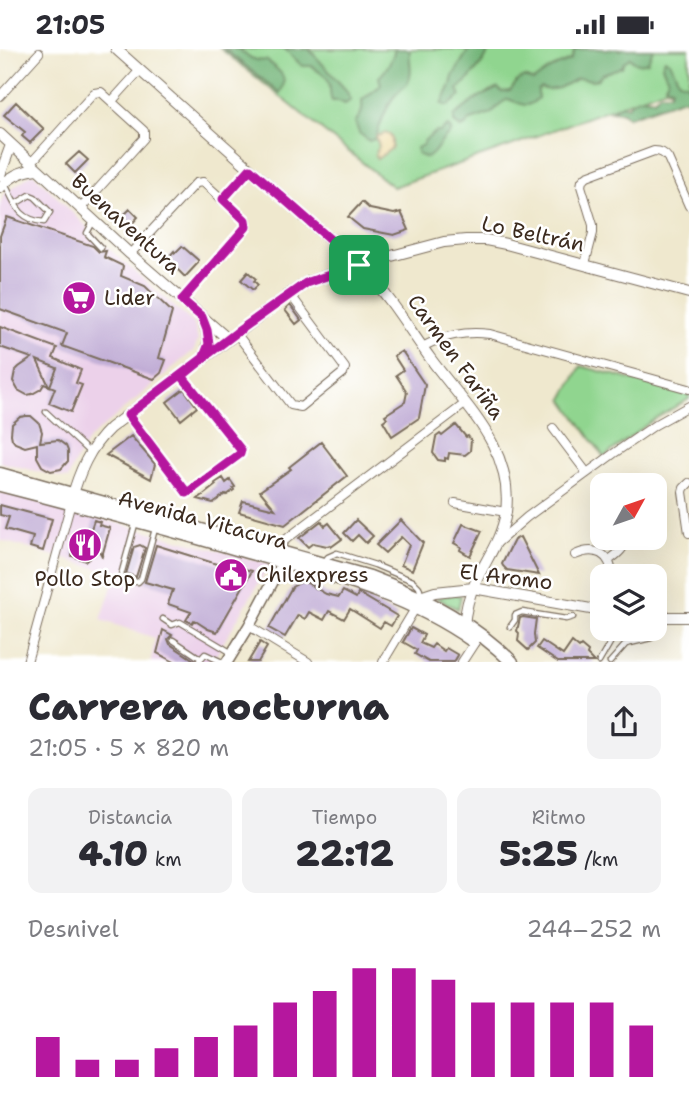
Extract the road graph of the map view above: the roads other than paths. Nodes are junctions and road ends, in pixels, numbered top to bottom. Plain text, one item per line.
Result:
1 (116, 49) edge
2 (39, 53) dead end
3 (140, 71) junction
4 (0, 96) edge
5 (112, 101) junction
6 (0, 134) edge
7 (11, 145) junction
8 (33, 166) junction
9 (250, 169) junction
10 (1, 182) edge
11 (223, 199) junction
12 (15, 204) junction
13 (689, 206) edge
14 (80, 209) junction
15 (94, 221) junction
16 (101, 248) dead end
17 (130, 254) junction
18 (585, 264) junction
19 (359, 265) junction
20 (689, 293) edge
21 (290, 294) junction
22 (182, 300) junction
23 (202, 317) junction
24 (232, 336) junction
25 (422, 347) junction
26 (203, 359) junction
27 (182, 376) junction
28 (689, 389) edge
29 (466, 403) junction
30 (689, 406) edge
31 (46, 412) dead end
32 (128, 415) junction
33 (553, 428) dead end
34 (90, 452) junction
35 (587, 473) junction
36 (0, 474) edge
37 (689, 483) edge
38 (0, 485) edge
39 (72, 499) junction
40 (455, 503) dead end
41 (505, 514) junction
42 (527, 517) junction
43 (136, 520) junction
44 (156, 526) junction
45 (689, 533) edge
46 (496, 544) junction
47 (622, 550) edge
48 (575, 555) dead end
49 (284, 556) junction
50 (609, 560) junction
51 (610, 564) edge
52 (473, 588) junction
53 (416, 600) junction
54 (590, 609) edge
55 (573, 617) dead end
56 (667, 617) edge
57 (689, 617) edge
58 (163, 619) dead end
59 (249, 627) junction
60 (510, 627) dead end
61 (468, 634) junction
62 (173, 641) dead end
63 (611, 641) edge
64 (638, 641) edge
65 (230, 658) edge
66 (199, 660) edge
67 (27, 662) edge
68 (222, 662) edge
69 (308, 662) edge
70 (383, 662) edge
71 (462, 662) edge
72 (502, 662) edge
73 (512, 662) edge
74 (599, 662) edge
75 (610, 662) edge

1 - 3 street, Carmen Fariña
2 - 4 street
3 - 5 street
3 - 9 street, Carmen Fariña
5 - 8 street
5 - 14 street
6 - 7 street, Buenaventura
7 - 8 street, Buenaventura
7 - 10 street
8 - 10 street
8 - 14 street, Buenaventura
9 - 11 street
9 - 19 street, Carmen Fariña
10 - 12 lane
11 - 17 street
11 - 22 street
12 - 12 lane
13 - 18 street
14 - 15 street, Buenaventura
15 - 16 lane
15 - 17 street, Buenaventura
17 - 22 street, Buenaventura
18 - 19 street, Lo Beltrán
18 - 20 street, Lo Beltrán
19 - 21 street, Lo Beltrán
19 - 25 street, Carmen Fariña
21 - 24 street, Lo Beltrán
21 - 24 street
22 - 23 street, Buenaventura
23 - 24 street, Buenaventura
23 - 26 street
24 - 26 street, Lo Beltrán
25 - 28 street
25 - 29 street, Carmen Fariña
26 - 27 street, Lo Beltrán
27 - 32 street, Lo Beltrán
27 - 32 street
29 - 41 street, Carmen Fariña
29 - 49 street
30 - 35 street
31 - 34 lane
32 - 34 street, Lo Beltrán
33 - 35 street
34 - 39 street, Lo Beltrán
35 - 42 street
36 - 39 main road, Avenida Vitacura
37 - 45 street
38 - 39 main road, Avenida Vitacura
39 - 43 main road, Avenida Vitacura
39 - 49 main road, Avenida Vitacura
39 - 67 street
40 - 41 street
41 - 42 street
41 - 46 street, Carmen Fariña
42 - 46 street
43 - 44 main road, Avenida Vitacura
43 - 44 lane
44 - 49 main road, Avenida Vitacura
46 - 52 street, Carmen Fariña
47 - 50 street
48 - 50 street
49 - 53 main road, Avenida Vitacura
49 - 53 main road, Avenida Vitacura
49 - 59 main road
50 - 51 street
52 - 53 street, El Aromo
52 - 54 street, El Aromo
52 - 61 street, Carmen Fariña
53 - 61 main road, Avenida Vitacura
53 - 70 street
55 - 60 lane
56 - 57 street
58 - 65 lane
59 - 65 main road
59 - 69 street
61 - 71 street
61 - 72 main road, Avenida Vitacura
61 - 73 main road, Avenida Vitacura
62 - 66 lane
63 - 74 lane
64 - 75 lane
66 - 68 lane

